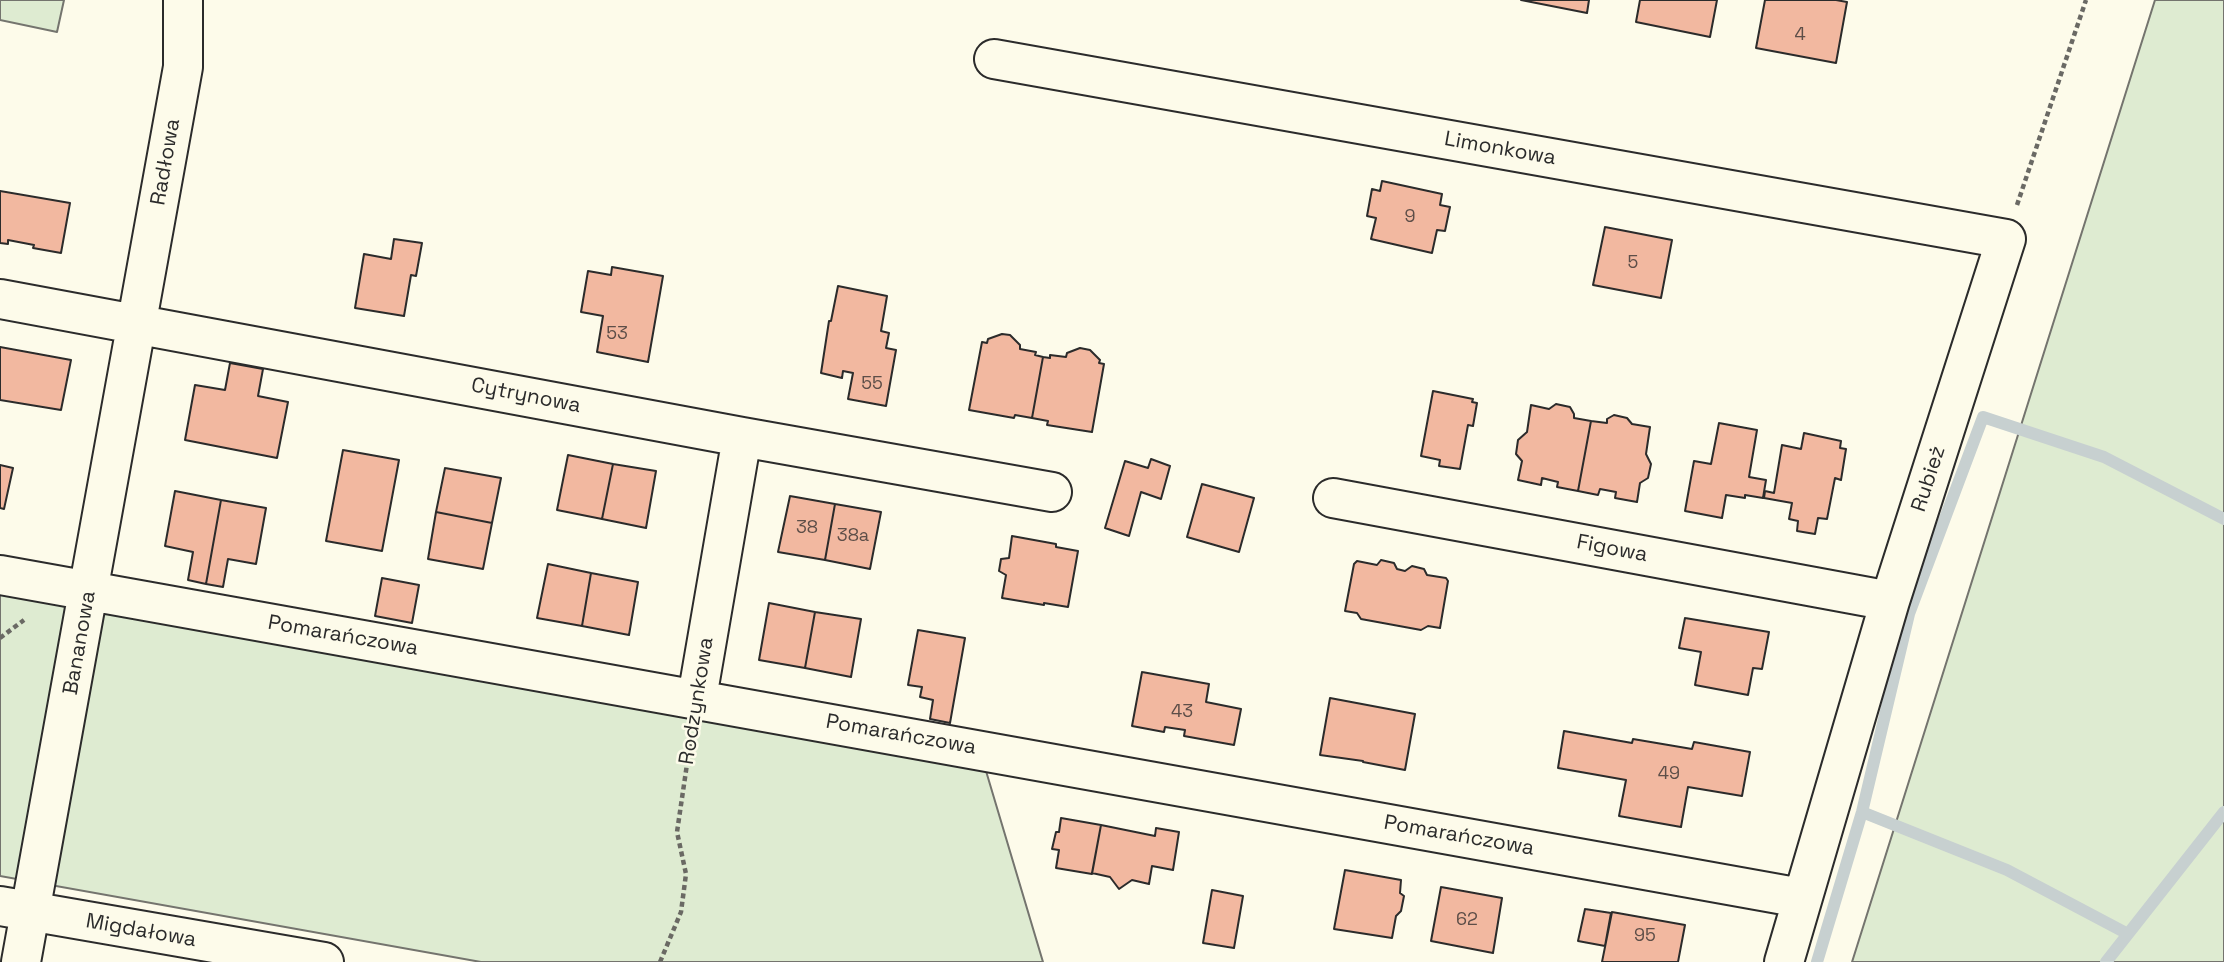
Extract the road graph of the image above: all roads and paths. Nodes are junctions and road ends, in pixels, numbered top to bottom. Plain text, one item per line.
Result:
1 (183, 0) edge
2 (2086, 0) edge
3 (995, 59) dead end
4 (2006, 239) junction
5 (0, 299) edge
6 (137, 324) junction
7 (742, 437) junction
8 (1052, 492) dead end
9 (1333, 498) dead end
10 (0, 575) edge
11 (89, 591) junction
12 (1890, 601) junction
13 (697, 698) junction
14 (1801, 898) junction
15 (15, 909) edge
16 (21, 962) edge
17 (324, 962) edge
18 (660, 962) edge
19 (1784, 962) edge

1 - 6 street, Radłowa
2 - 4 path
3 - 4 street, Limonkowa
4 - 12 street, Rubież
5 - 6 street, Cytrynowa
6 - 7 street, Cytrynowa
6 - 11 street, Bananowa
7 - 8 street, Cytrynowa
7 - 13 street, Rodzynkowa
9 - 12 street, Figowa
10 - 11 street, Pomarańczowa
11 - 13 street, Pomarańczowa
11 - 15 street, Bananowa
12 - 14 street, Rubież
13 - 14 street, Pomarańczowa
13 - 18 path, Rodzynkowa
14 - 19 street, Rubież
15 - 16 street, Bananowa
15 - 17 street, Migdałowa

